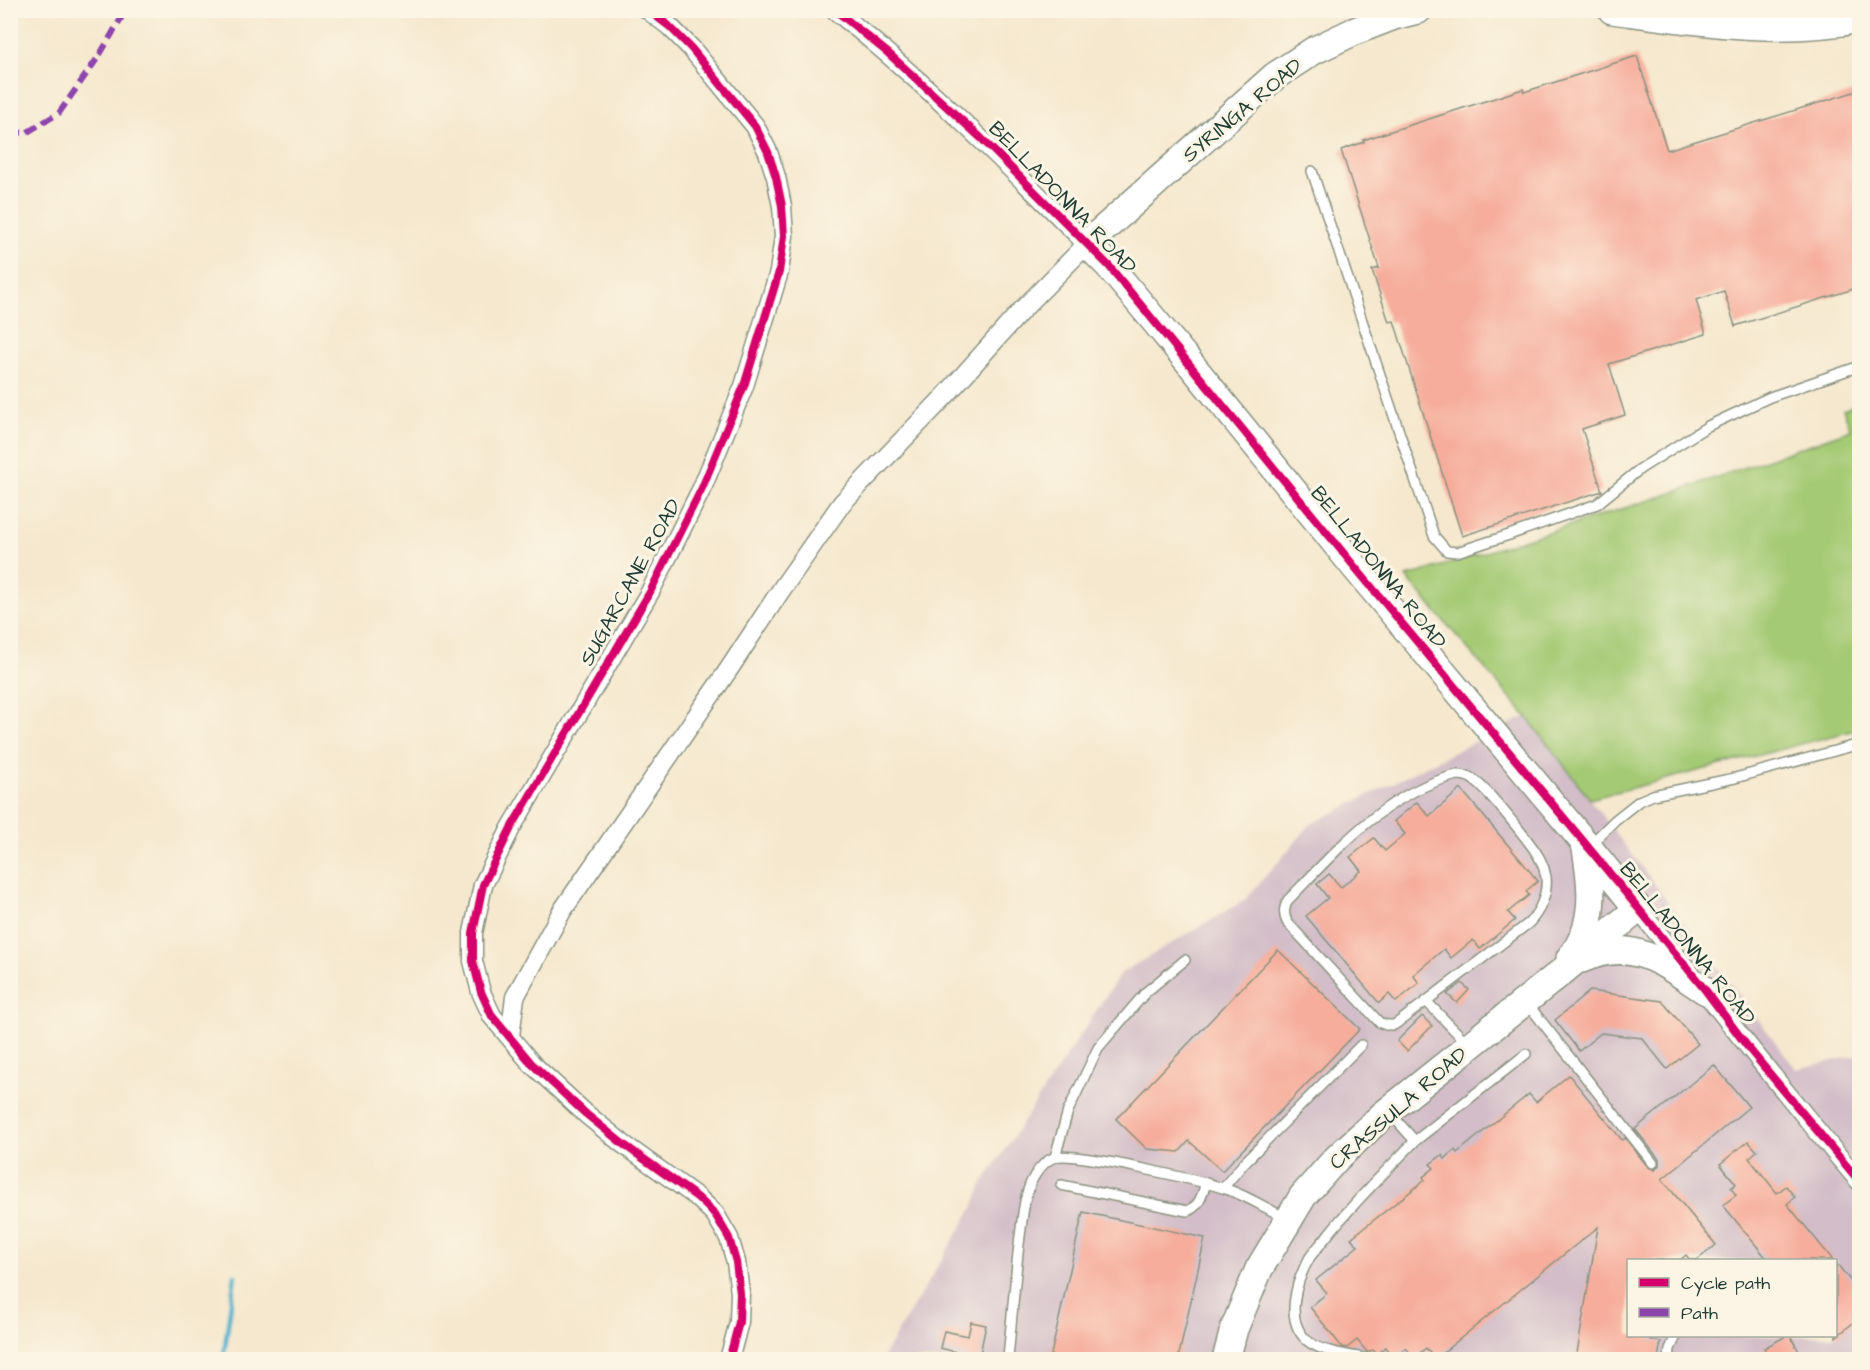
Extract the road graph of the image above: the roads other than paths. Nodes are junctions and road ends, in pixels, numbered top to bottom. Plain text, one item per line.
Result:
1 (648, 10) edge
2 (834, 10) edge
3 (1418, 10) edge
4 (1612, 10) edge
5 (1860, 19) edge
6 (1312, 171) dead end
7 (1087, 244) junction
8 (1860, 366) edge
9 (1860, 744) edge
10 (1586, 844) junction
11 (1638, 909) junction
12 (1185, 960) dead end
13 (1564, 970) junction
14 (1706, 991) junction
15 (1525, 1001) junction
16 (1427, 1002) junction
17 (510, 1036) junction
18 (1360, 1044) dead end
19 (1470, 1046) junction
20 (1526, 1054) dead end
21 (1388, 1111) junction
22 (1415, 1141) junction
23 (1055, 1157) junction
24 (1653, 1164) dead end
25 (1860, 1182) edge
26 (1206, 1183) junction
27 (1061, 1185) dead end
28 (1223, 1188) junction
29 (1288, 1219) junction
30 (1675, 1337) edge
31 (1008, 1358) edge
32 (729, 1359) edge
33 (1226, 1359) edge
34 (1375, 1359) edge
35 (1669, 1359) edge

1 - 17 street, SUGARCANE ROAD
2 - 7 street, BELLADONNA ROAD
3 - 7 street, SYRINGA ROAD
4 - 5 street
6 - 8 lane
7 - 10 street, BELLADONNA ROAD
7 - 17 street
9 - 10 lane
10 - 11 street, BELLADONNA ROAD
10 - 13 street
11 - 13 street, CRASSULA ROAD
11 - 14 street, BELLADONNA ROAD
12 - 23 lane
13 - 14 street
13 - 15 street, CRASSULA ROAD
14 - 25 street, BELLADONNA ROAD
15 - 19 street, CRASSULA ROAD
15 - 24 lane
16 - 16 lane
16 - 19 lane
17 - 32 street, SUGARCANE ROAD
18 - 28 lane
19 - 21 street, CRASSULA ROAD
20 - 22 lane
21 - 22 lane
21 - 29 street, CRASSULA ROAD
22 - 34 lane
23 - 26 lane
23 - 31 lane
26 - 27 lane
26 - 28 lane
28 - 29 lane
29 - 33 street, CRASSULA ROAD
30 - 35 lane

